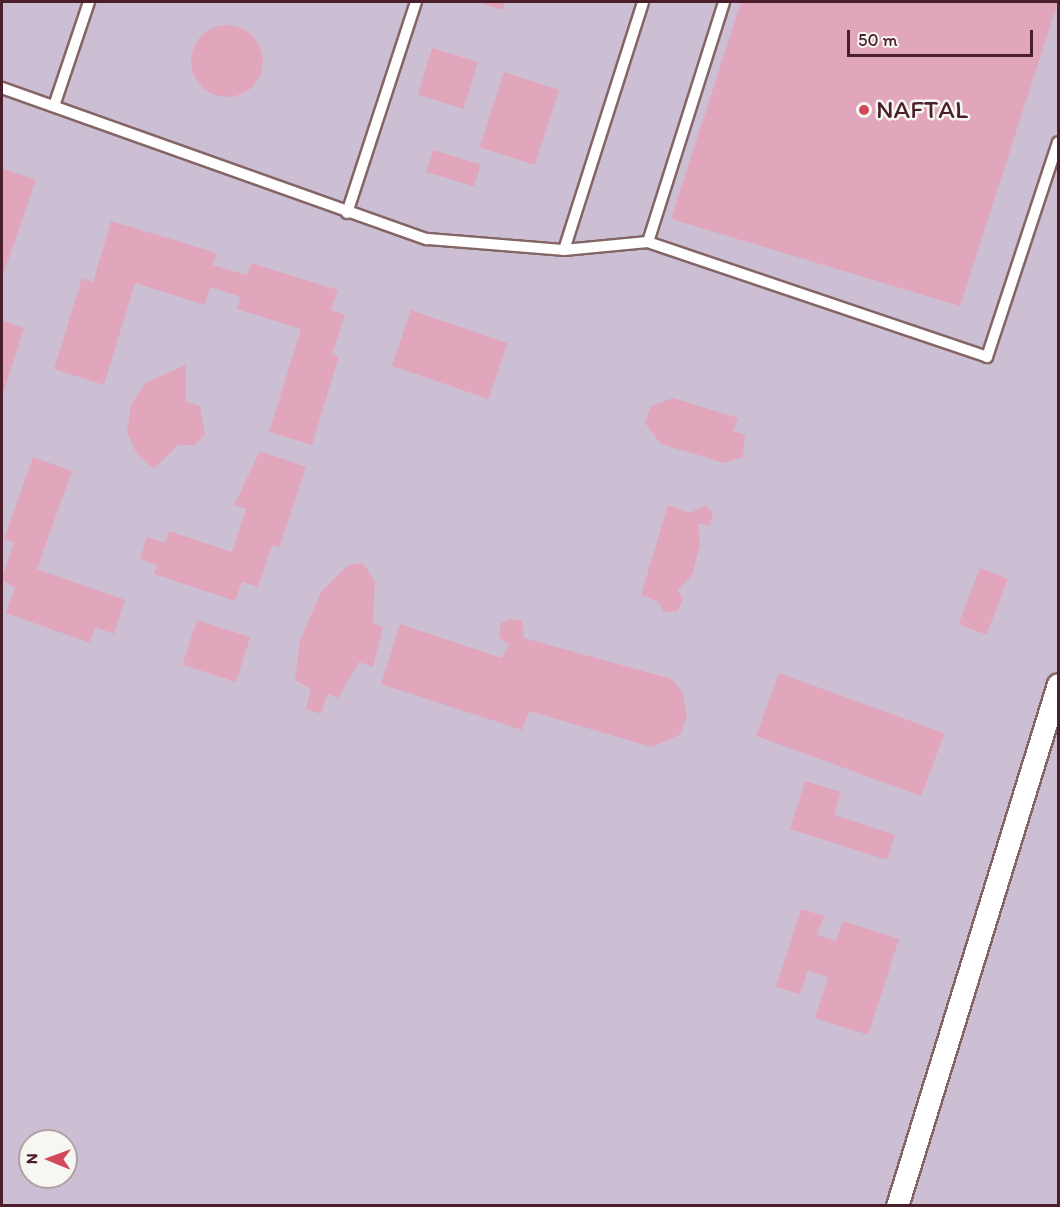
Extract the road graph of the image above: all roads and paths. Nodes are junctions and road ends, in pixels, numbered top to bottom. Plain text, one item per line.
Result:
1 (89, 2) edge
2 (416, 2) edge
3 (643, 2) edge
4 (724, 2) edge
5 (2, 88) edge
6 (54, 106) junction
7 (1059, 142) edge
8 (347, 213) junction
9 (648, 242) junction
10 (564, 250) junction
11 (1059, 684) edge
12 (897, 1206) edge

1 - 6 lane
2 - 8 lane
3 - 10 lane
4 - 9 lane
5 - 6 lane
6 - 8 lane
7 - 9 lane
8 - 10 lane
9 - 10 lane
11 - 12 street

